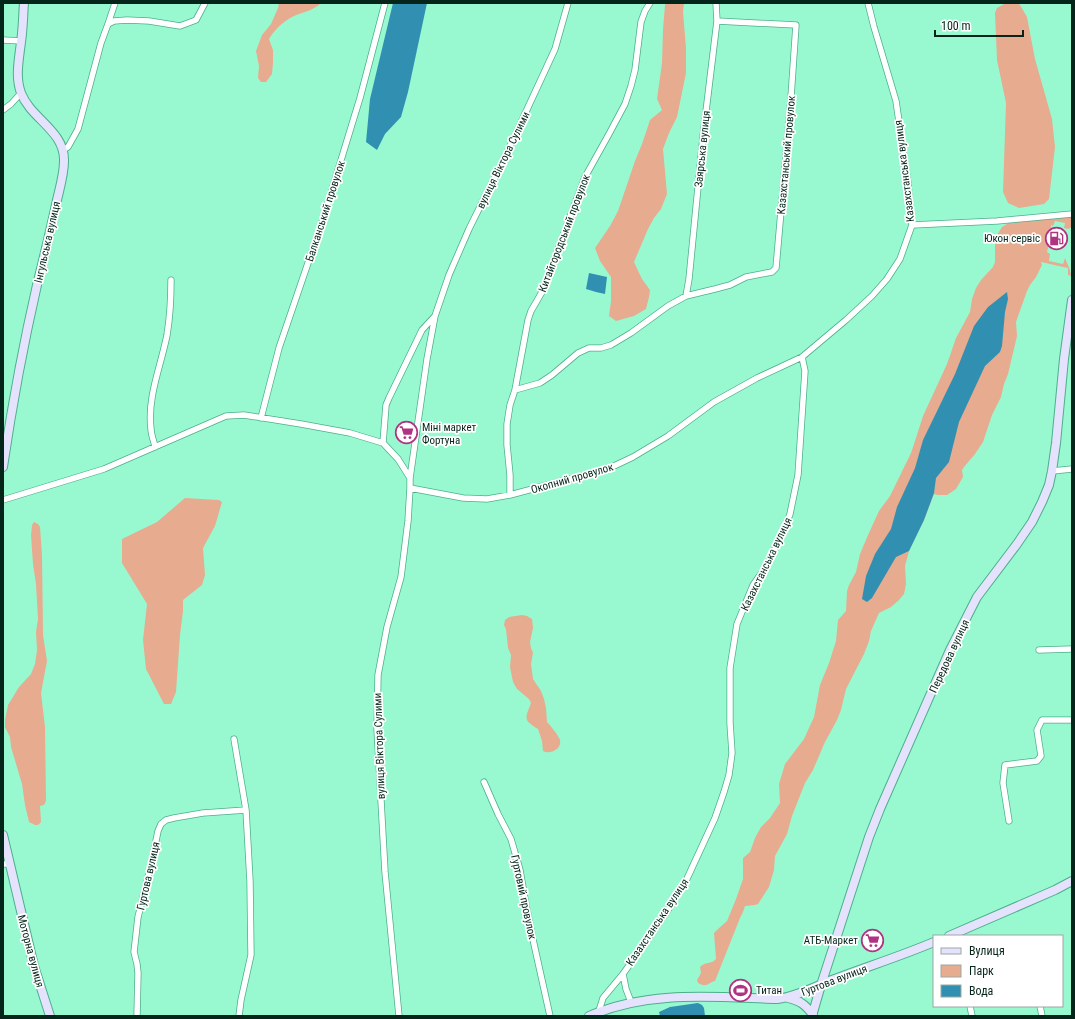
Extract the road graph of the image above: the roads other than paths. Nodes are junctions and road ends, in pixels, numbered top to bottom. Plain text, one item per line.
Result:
1 (24, 3) edge
2 (115, 3) edge
3 (205, 3) edge
4 (385, 3) edge
5 (568, 3) edge
6 (650, 3) edge
7 (716, 3) edge
8 (868, 3) edge
9 (717, 21) junction
10 (108, 24) junction
11 (3, 40) edge
12 (22, 41) junction
13 (21, 93) junction
14 (3, 110) edge
15 (63, 150) junction
16 (1072, 214) edge
17 (912, 225) junction
18 (171, 280) dead end
19 (686, 296) junction
20 (1072, 300) edge
21 (435, 316) junction
22 (802, 357) junction
23 (515, 390) junction
24 (261, 418) junction
25 (383, 443) junction
26 (155, 447) junction
27 (3, 467) edge
28 (1072, 469) edge
29 (1052, 471) junction
30 (410, 478) junction
31 (410, 488) junction
32 (510, 496) junction
33 (3, 500) edge
34 (1072, 649) edge
35 (1039, 650) dead end
36 (1072, 720) edge
37 (234, 739) dead end
38 (484, 782) dead end
39 (246, 810) junction
40 (1009, 821) dead end
41 (3, 835) edge
42 (6, 864) edge
43 (1072, 881) edge
44 (952, 935) edge
45 (933, 942) edge
46 (623, 974) junction
47 (821, 985) junction
48 (788, 998) junction
49 (631, 1002) junction
50 (597, 1014) edge
51 (813, 1015) edge
52 (50, 1016) edge
53 (137, 1016) edge
54 (240, 1016) edge
55 (399, 1016) edge
56 (550, 1016) edge
57 (589, 1016) edge

1 - 12 street
2 - 10 street
3 - 10 street
4 - 24 street, Балканський провулок
5 - 21 street, вулиця Віктора Сулими
6 - 23 street, Китайгородський провулок
7 - 9 street, Заярська вулиця
8 - 17 street, Казахстанська вулиця
9 - 19 street, Заярська вулиця
9 - 19 street, Казахстанський провулок
10 - 15 street
11 - 12 street
12 - 13 street
13 - 14 street
13 - 15 street
15 - 27 street, Інгульська вулиця
16 - 17 street
17 - 22 street, Казахстанська вулиця
18 - 26 street
19 - 23 street
20 - 29 street, Передова вулиця
21 - 25 street, вулиця Віктора Сулими
21 - 30 street, вулиця Віктора Сулими
22 - 32 street, Окопний провулок
22 - 46 street, Казахстанська вулиця
23 - 32 street, Китайгородський провулок
24 - 25 street
24 - 26 street
25 - 30 street
26 - 33 street
28 - 29 street
29 - 47 street, Передова вулиця
30 - 31 street, вулиця Віктора Сулими
31 - 32 street, Окопний провулок
31 - 55 street, вулиця Віктора Сулими
34 - 35 street
36 - 40 street
37 - 39 street
38 - 56 street, Гуртовий провулок
39 - 53 street, Гуртова вулиця
39 - 54 street
41 - 42 street
42 - 52 street, Моторна вулиця
43 - 44 street
45 - 47 street, Гуртова вулиця
46 - 49 street
46 - 50 street, Казахстанська вулиця
47 - 48 street, Гуртова вулиця
47 - 51 street, Передова вулиця
48 - 49 street, Гуртова вулиця
48 - 51 street
49 - 50 street, Гуртова вулиця
50 - 57 street, Гуртова вулиця

